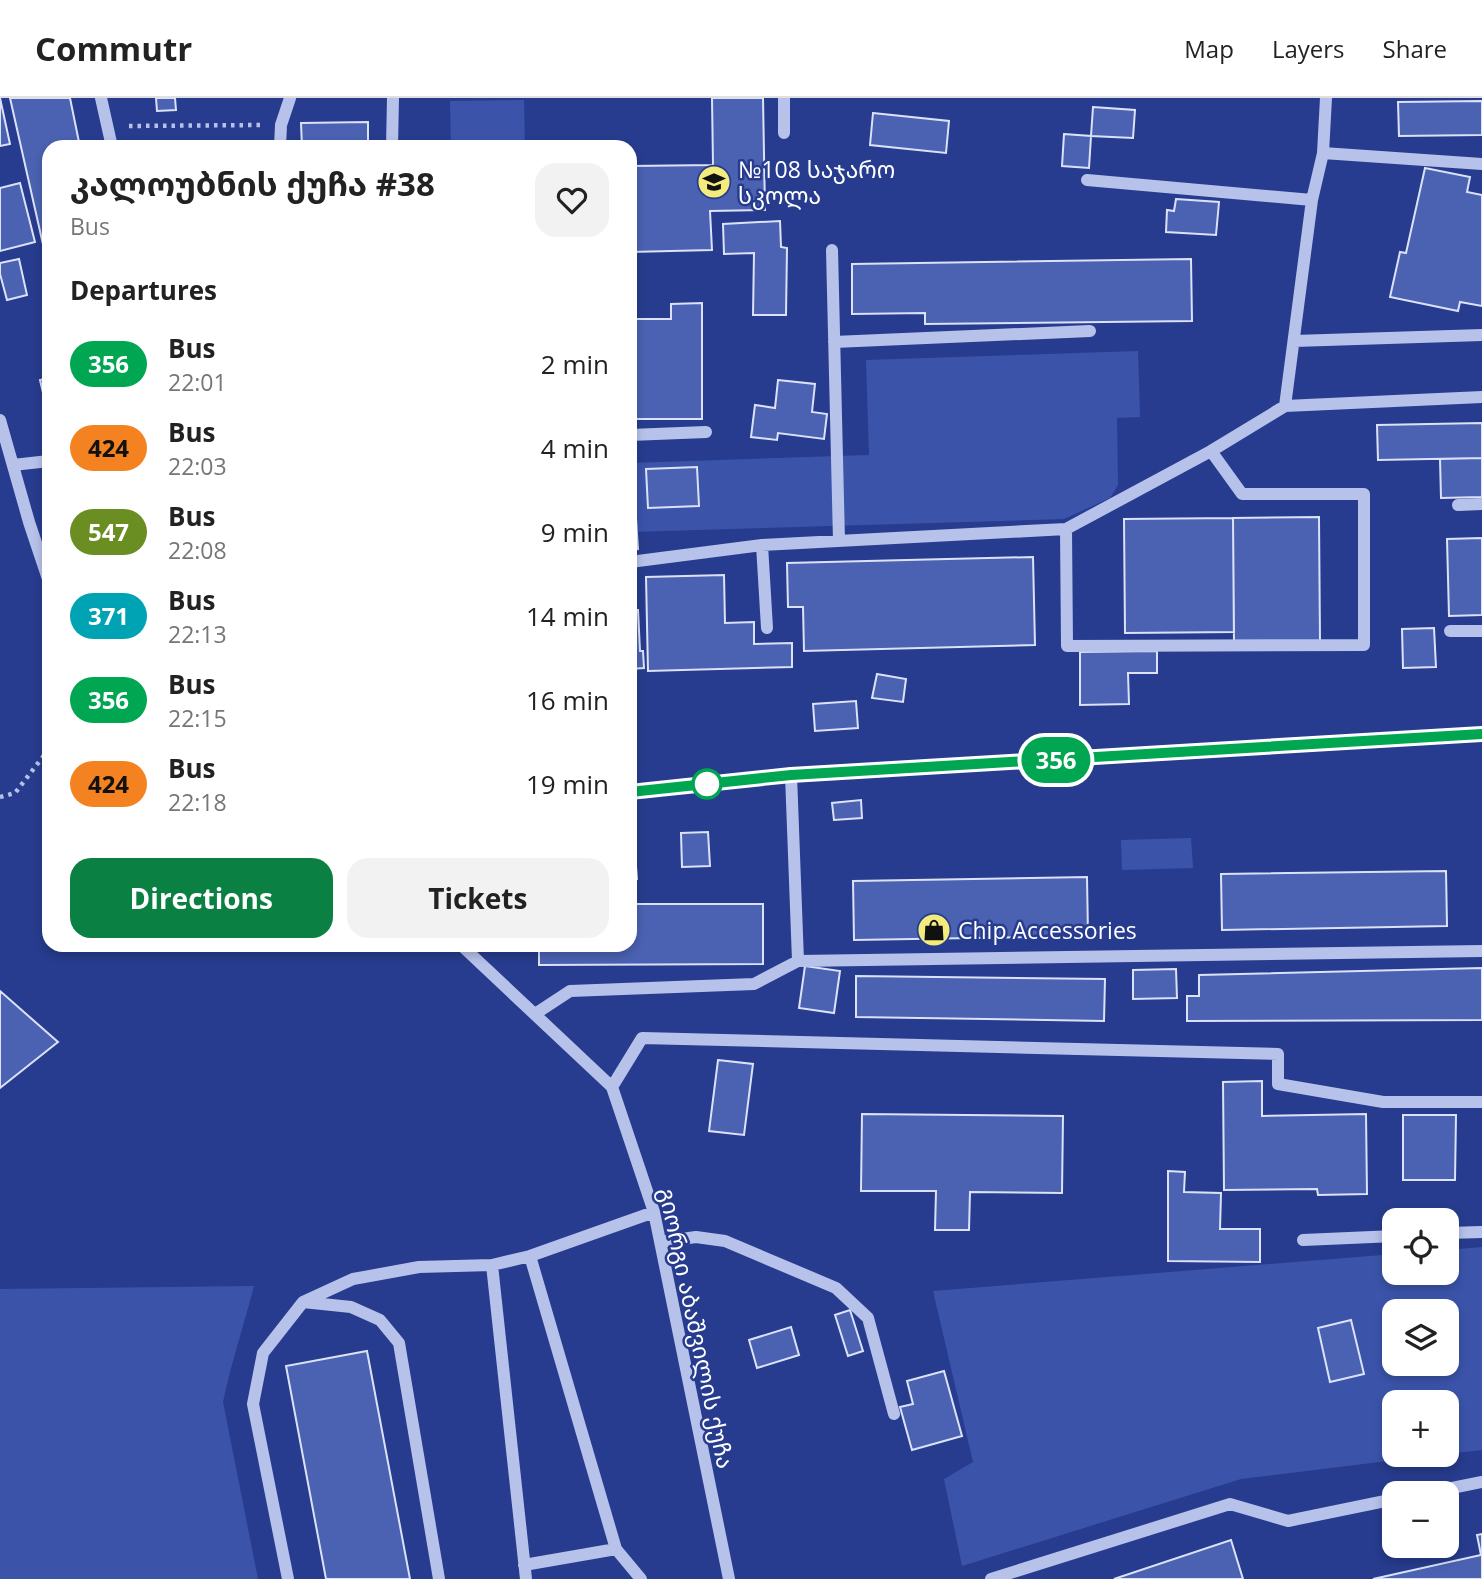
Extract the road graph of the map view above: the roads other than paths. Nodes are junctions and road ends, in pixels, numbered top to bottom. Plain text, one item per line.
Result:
1 (101, 98) edge
2 (290, 98) edge
3 (393, 98) edge
4 (784, 98) edge
5 (1326, 98) edge
6 (784, 132) dead end
7 (110, 140) edge
8 (280, 140) edge
9 (392, 140) edge
10 (1322, 153) junction
11 (1482, 164) edge
12 (1087, 180) dead end
13 (1312, 200) junction
14 (832, 250) dead end
15 (1090, 331) dead end
16 (1482, 335) edge
17 (1294, 341) junction
18 (834, 342) junction
19 (1482, 397) edge
20 (1285, 406) junction
21 (0, 420) edge
22 (706, 432) dead end
23 (637, 435) edge
24 (1211, 451) junction
25 (42, 462) edge
26 (13, 465) junction
27 (1482, 504) edge
28 (1458, 505) dead end
29 (1066, 530) junction
30 (839, 541) junction
31 (762, 545) junction
32 (42, 561) edge
33 (637, 561) edge
34 (767, 628) dead end
35 (1451, 631) dead end
36 (1482, 631) edge
37 (1482, 734) edge
38 (791, 775) junction
39 (637, 791) edge
40 (1482, 951) edge
41 (468, 952) edge
42 (798, 961) junction
43 (534, 1014) junction
44 (612, 1087) junction
45 (1482, 1102) edge
46 (654, 1212) junction
47 (1482, 1232) edge
48 (1459, 1233) edge
49 (1382, 1237) edge
50 (1303, 1240) dead end
51 (660, 1242) junction
52 (530, 1256) junction
53 (492, 1265) junction
54 (303, 1302) junction
55 (894, 1413) dead end
56 (1482, 1482) edge
57 (1459, 1487) edge
58 (1382, 1502) edge
59 (616, 1549) junction
60 (524, 1565) junction
61 (288, 1579) edge
62 (439, 1579) edge
63 (526, 1579) edge
64 (641, 1579) edge
65 (729, 1579) edge
66 (992, 1579) edge

1 - 7 street
2 - 8 street
3 - 9 street
4 - 6 street
5 - 10 street
10 - 11 street
10 - 13 street
12 - 13 street
13 - 17 street
14 - 18 street
15 - 18 street
16 - 17 street
17 - 20 street
18 - 30 street
19 - 20 street
20 - 24 street
21 - 26 street
22 - 23 street
24 - 29 street
24 - 29 street
25 - 26 street
26 - 32 street
27 - 28 street
29 - 30 street
30 - 31 street
31 - 33 street
31 - 34 street
35 - 36 street
37 - 38 street
38 - 39 street
38 - 42 street
40 - 42 street
41 - 43 street, გიორგი აბაშვილის ქუჩა
42 - 43 street
43 - 44 street, გიორგი აბაშვილის ქუჩა
44 - 45 street
44 - 46 street, გიორგი აბაშვილის ქუჩა
46 - 51 street, გიორგი აბაშვილის ქუჩა
46 - 52 street
47 - 48 street
49 - 50 street
51 - 55 street
51 - 65 street, გიორგი აბაშვილის ქუჩა
52 - 53 street
52 - 59 street
53 - 54 street
53 - 60 street
54 - 61 street
54 - 62 street
56 - 57 street
58 - 66 street
59 - 60 street
59 - 64 street
60 - 63 street

